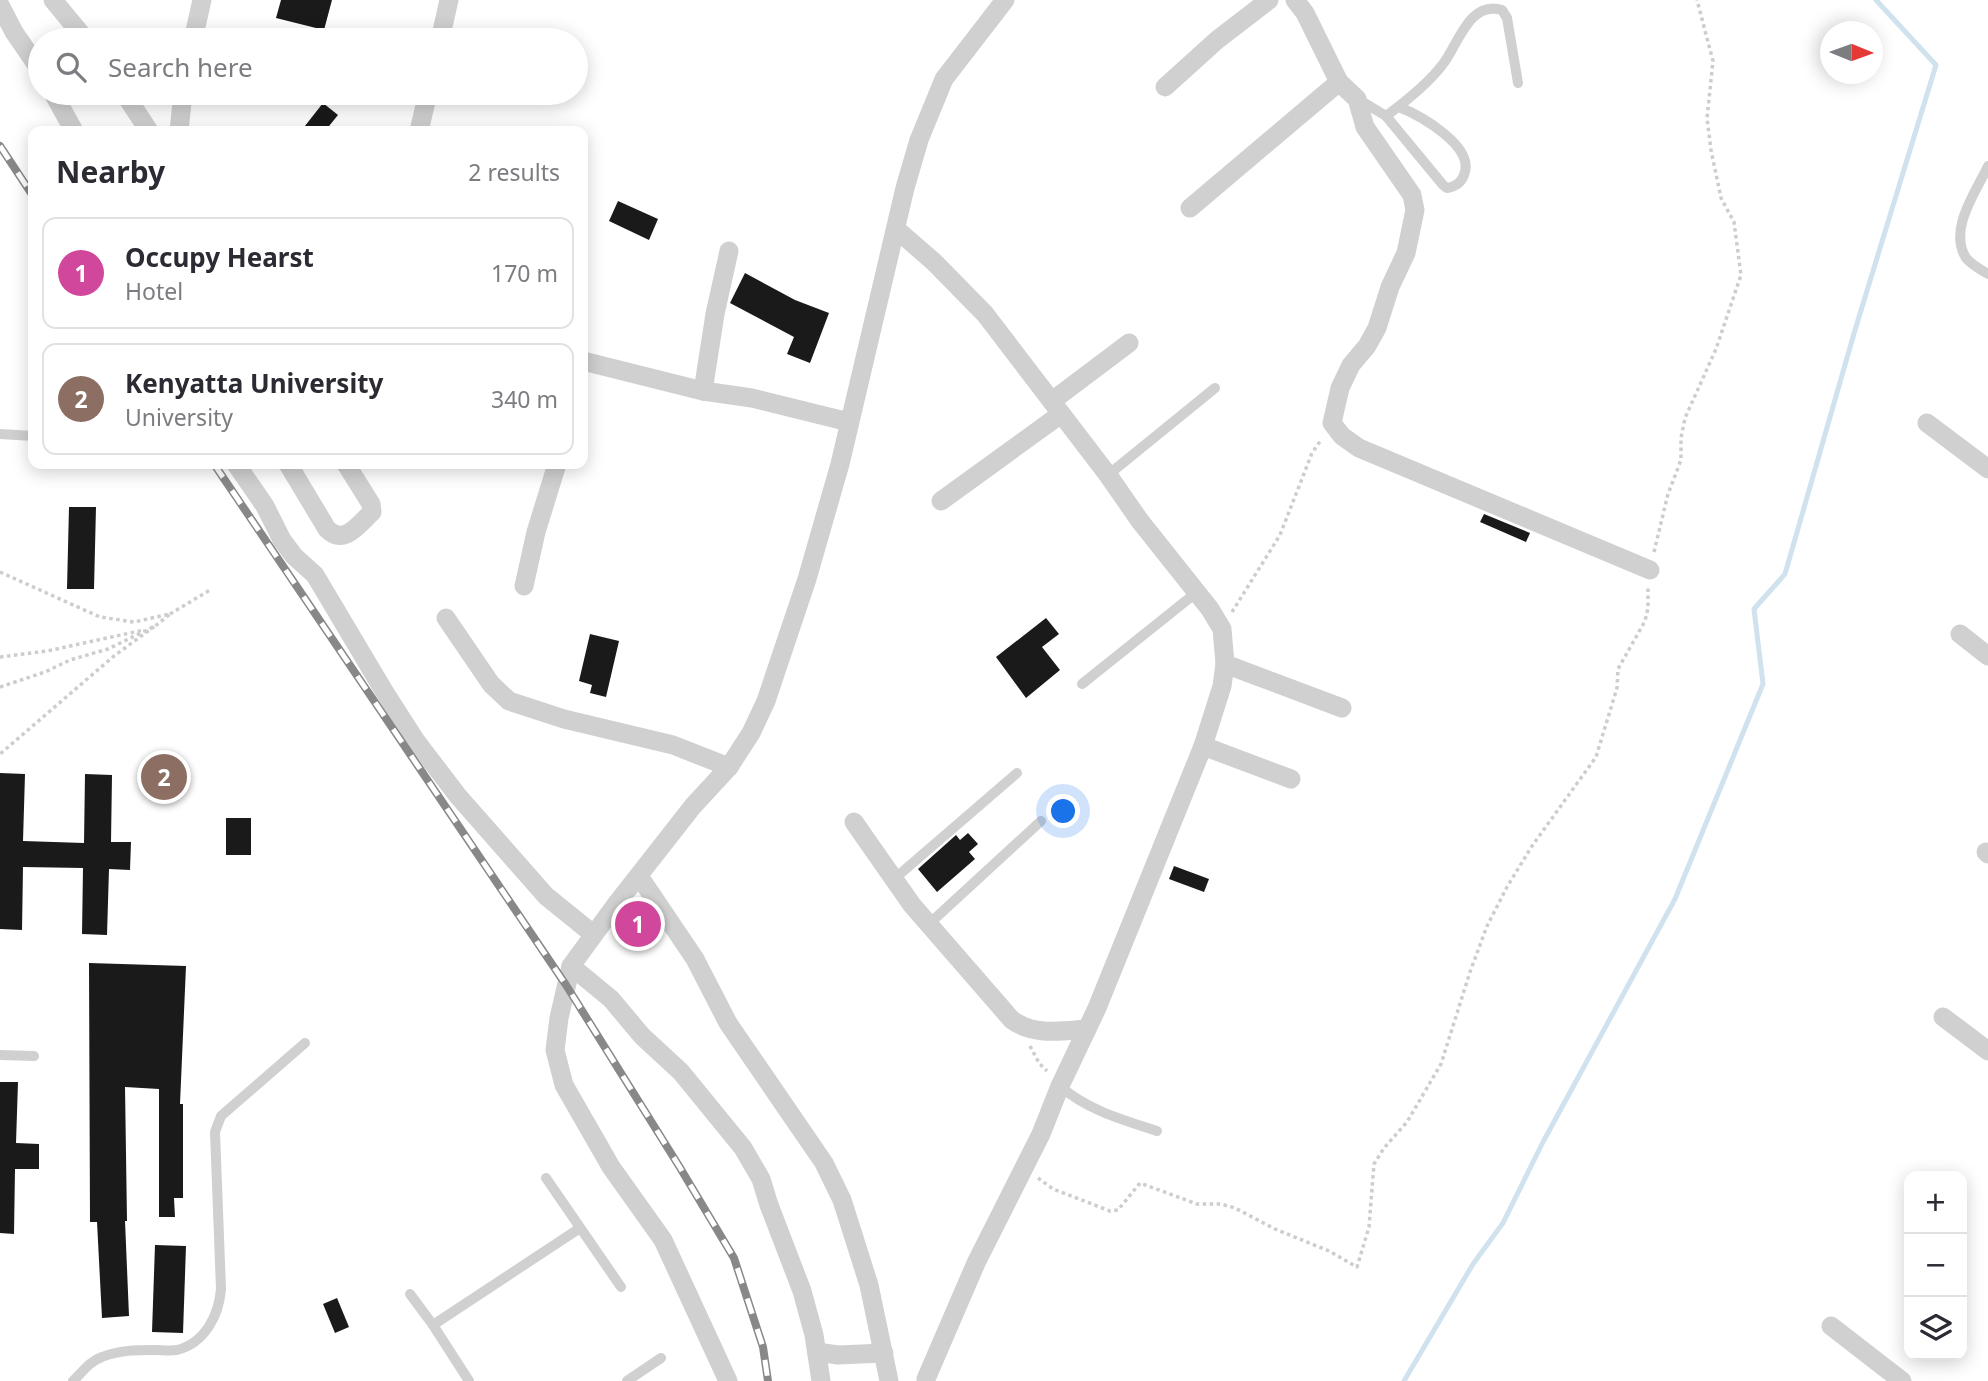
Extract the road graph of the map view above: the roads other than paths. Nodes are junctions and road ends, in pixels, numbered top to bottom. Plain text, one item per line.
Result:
1 (53, 0) edge
2 (202, 0) edge
3 (449, 0) edge
4 (1006, 0) edge
5 (1269, 0) edge
6 (1295, 0) edge
7 (8, 5) edge
8 (76, 28) edge
9 (196, 28) edge
10 (443, 28) edge
11 (28, 53) edge
12 (1339, 82) junction
13 (1518, 83) dead end
14 (1165, 87) dead end
15 (1357, 99) junction
16 (60, 105) edge
17 (132, 105) edge
18 (182, 105) edge
19 (425, 105) edge
20 (1399, 107) junction
21 (1385, 116) junction
22 (71, 126) edge
23 (146, 126) edge
24 (180, 126) edge
25 (420, 126) edge
26 (1988, 166) edge
27 (1190, 208) dead end
28 (896, 229) junction
29 (729, 251) dead end
30 (1988, 274) edge
31 (1129, 343) dead end
32 (588, 362) edge
33 (1215, 388) dead end
34 (703, 391) junction
35 (1057, 408) junction
36 (849, 422) junction
37 (1927, 423) dead end
38 (0, 434) edge
39 (28, 436) edge
40 (239, 469) edge
41 (291, 469) edge
42 (349, 469) edge
43 (555, 469) edge
44 (1988, 469) edge
45 (1108, 475) junction
46 (942, 501) dead end
47 (1650, 570) road end
48 (524, 586) dead end
49 (1197, 592) junction
50 (446, 618) dead end
51 (1960, 634) dead end
52 (1988, 656) edge
53 (1225, 664) junction
54 (1082, 684) dead end
55 (1342, 708) dead end
56 (1203, 746) junction
57 (729, 767) junction
58 (1017, 773) dead end
59 (1291, 779) dead end
60 (1041, 821) dead end
61 (854, 822) dead end
62 (639, 876) junction
63 (893, 880) junction
64 (929, 924) junction
65 (593, 934) junction
66 (571, 966) junction
67 (1943, 1017) dead end
68 (1087, 1029) junction
69 (305, 1043) dead end
70 (1988, 1051) edge
71 (0, 1055) edge
72 (34, 1056) dead end
73 (1060, 1086) junction
74 (1157, 1132) dead end
75 (547, 1178) dead end
76 (580, 1228) junction
77 (621, 1287) dead end
78 (410, 1294) dead end
79 (433, 1325) junction
80 (1831, 1326) dead end
81 (817, 1352) junction
82 (884, 1353) junction
83 (661, 1358) dead end
84 (926, 1379) dead end
85 (74, 1381) edge
86 (469, 1381) edge
87 (627, 1381) edge
88 (728, 1381) edge
89 (821, 1381) edge
90 (890, 1381) edge
91 (1902, 1381) edge

1 - 8 street
2 - 9 street
3 - 10 street
4 - 28 street
5 - 14 street
6 - 12 street
7 - 11 street
12 - 15 street
12 - 27 street
13 - 20 lane
15 - 21 lane
15 - 47 street
16 - 22 street
17 - 23 street
18 - 24 street
19 - 25 street
20 - 21 lane
20 - 21 lane
26 - 30 lane
28 - 35 street
28 - 36 street
29 - 34 street
31 - 35 street
32 - 34 street
33 - 45 lane
34 - 36 street
35 - 45 street
35 - 46 street
36 - 57 street
37 - 44 street
38 - 39 lane
40 - 65 street
41 - 42 street
43 - 48 street
45 - 49 street
49 - 53 street
49 - 54 lane
50 - 57 street
51 - 52 street
53 - 55 street
53 - 56 street
56 - 59 street
56 - 68 street
57 - 62 street
58 - 63 lane
60 - 64 lane
61 - 63 street
62 - 65 street
62 - 82 street
63 - 64 street
64 - 68 street
65 - 66 street
66 - 81 street
66 - 88 street
67 - 70 street
68 - 73 street
69 - 85 lane
71 - 72 lane
73 - 74 lane
73 - 84 street
75 - 76 lane
76 - 77 lane
76 - 79 lane
78 - 79 lane
79 - 86 lane
80 - 91 street
81 - 82 street
81 - 89 street
82 - 90 street
83 - 87 lane

